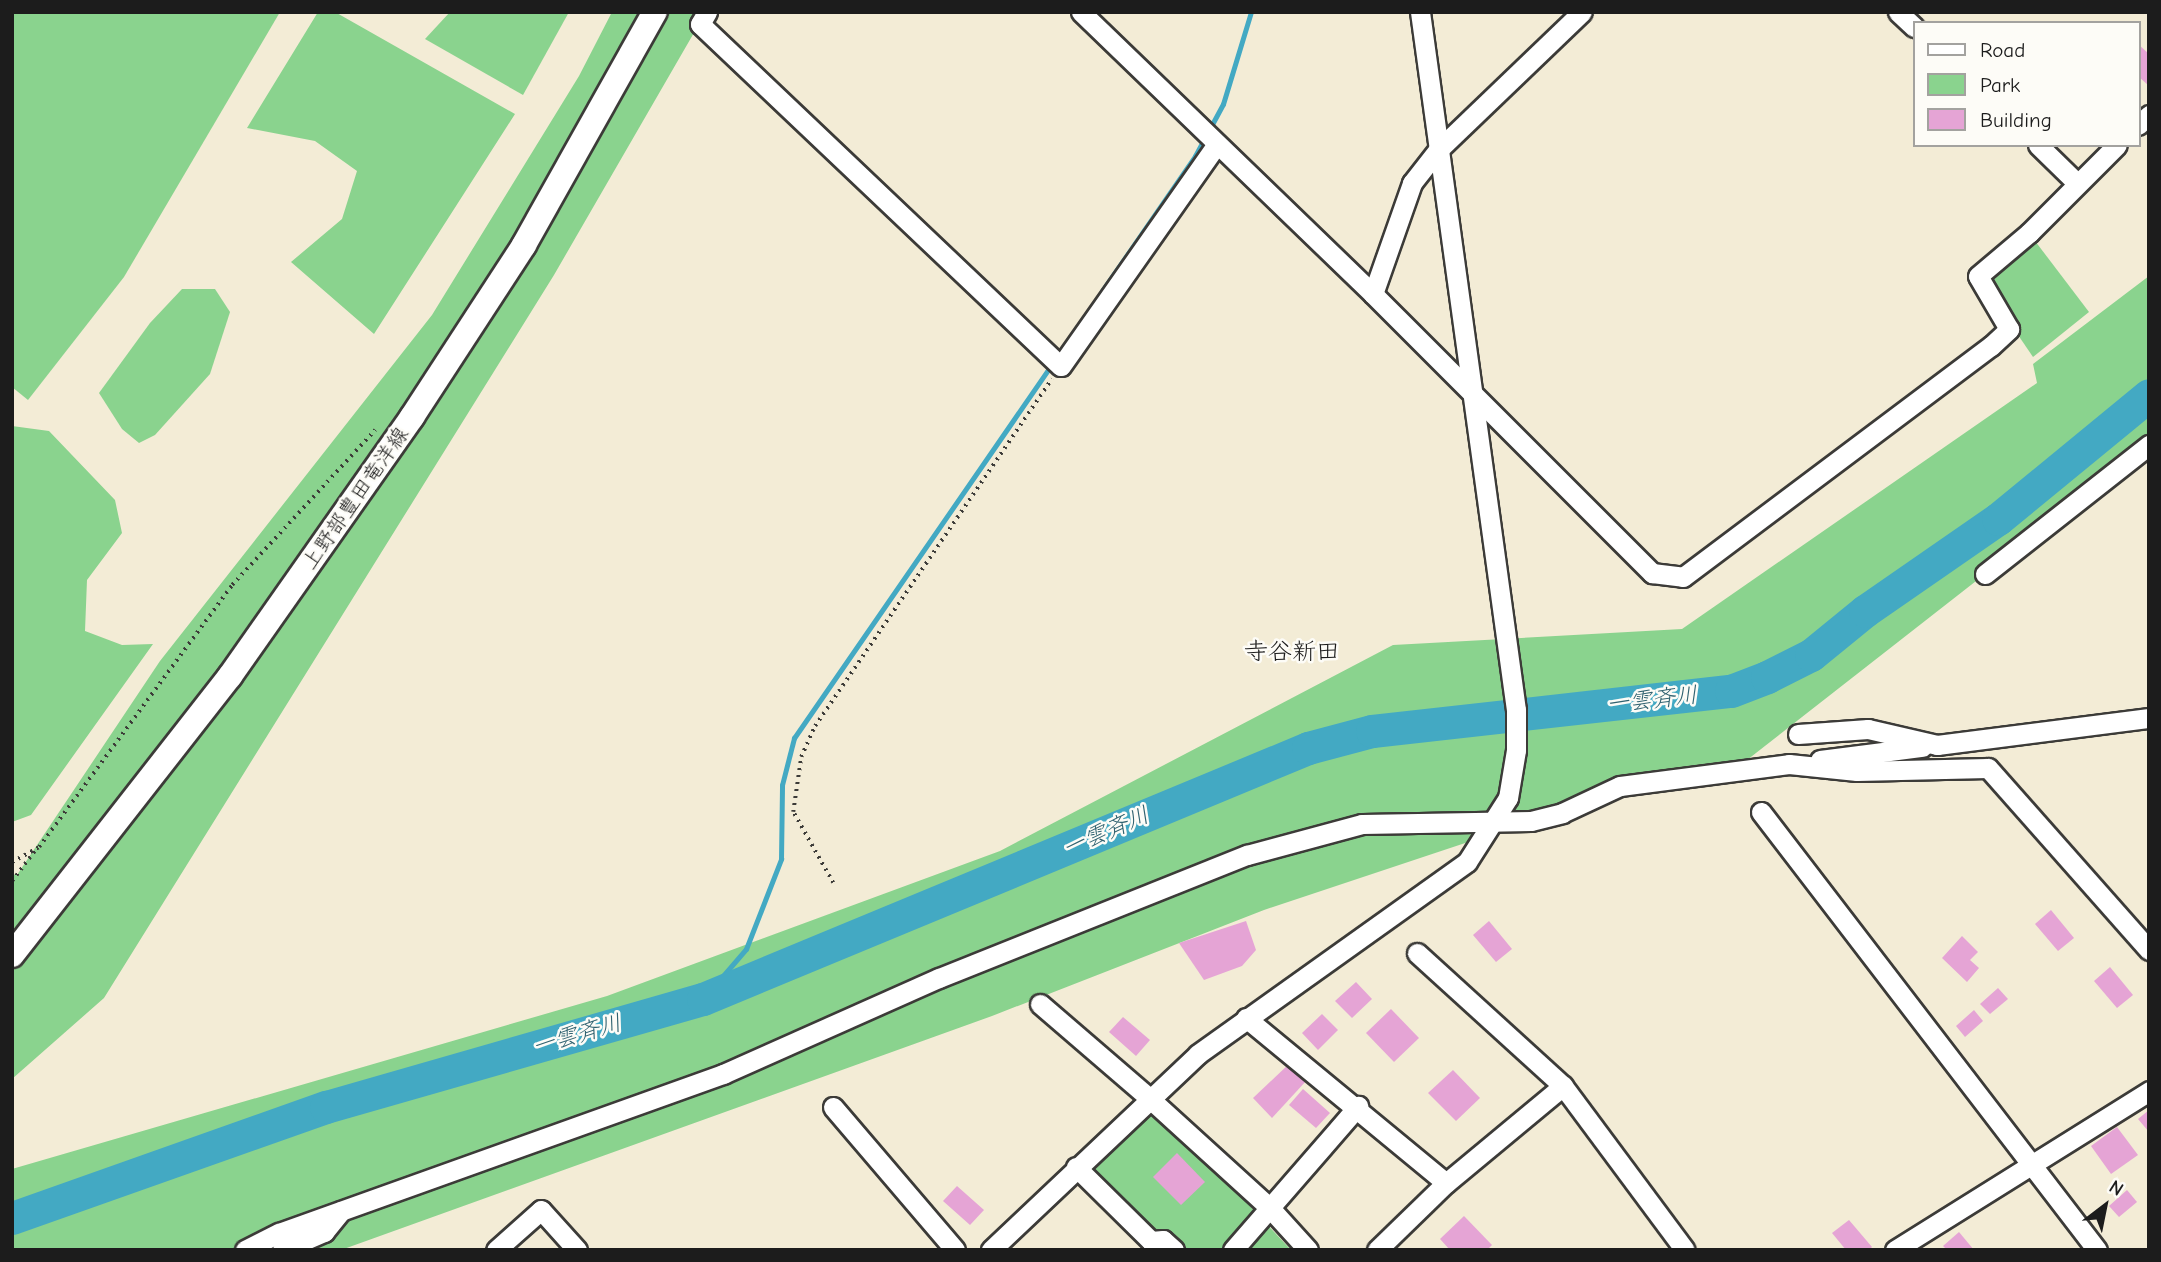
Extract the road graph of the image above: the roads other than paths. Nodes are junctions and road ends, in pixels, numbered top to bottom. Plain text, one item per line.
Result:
1 (655, 12) edge
2 (707, 12) edge
3 (1081, 12) edge
4 (1419, 12) edge
5 (1581, 12) edge
6 (1898, 12) edge
7 (1912, 25) edge
8 (1217, 144) junction
9 (2040, 147) edge
10 (2115, 147) edge
11 (1438, 150) junction
12 (2077, 183) junction
13 (1373, 294) junction
14 (1473, 396) junction
15 (2149, 445) edge
16 (1985, 574) dead end
17 (2149, 718) edge
18 (1798, 734) dead end
19 (1937, 745) junction
20 (1788, 764) junction
21 (1761, 812) dead end
22 (1496, 821) junction
23 (2149, 950) edge
24 (1417, 953) dead end
25 (12, 955) edge
26 (1040, 1004) dead end
27 (1246, 1018) junction
28 (1563, 1086) junction
29 (2149, 1091) edge
30 (1148, 1097) junction
31 (1358, 1106) junction
32 (833, 1107) dead end
33 (2034, 1163) junction
34 (1076, 1167) junction
35 (1446, 1183) junction
36 (1269, 1207) junction
37 (342, 1210) junction
38 (245, 1250) edge
39 (282, 1250) edge
40 (496, 1250) edge
41 (577, 1250) edge
42 (955, 1250) edge
43 (991, 1250) edge
44 (1174, 1250) edge
45 (1233, 1250) edge
46 (1308, 1250) edge
47 (1377, 1250) edge
48 (1685, 1250) edge
49 (1895, 1250) edge
50 (2097, 1250) edge

1 - 25 main road, 上野部豊田竜洋線
2 - 8 street
3 - 8 street
4 - 11 street
5 - 11 street
6 - 7 street
8 - 13 street
9 - 12 street
10 - 12 street
11 - 13 street
11 - 14 street
12 - 14 street
13 - 14 street
14 - 22 street
15 - 16 street
17 - 19 street
18 - 19 street
19 - 20 street
20 - 22 street
20 - 23 street
21 - 33 street
22 - 27 street
22 - 37 street
24 - 28 street
26 - 30 street
27 - 30 street
27 - 31 street
28 - 35 street
28 - 48 street
29 - 33 street
30 - 34 street
30 - 36 street
31 - 35 street
31 - 36 street
32 - 42 street
33 - 49 street
33 - 50 street
34 - 43 street
34 - 44 street
35 - 47 street
36 - 45 street
36 - 46 street
37 - 38 street
37 - 39 street
40 - 41 street

